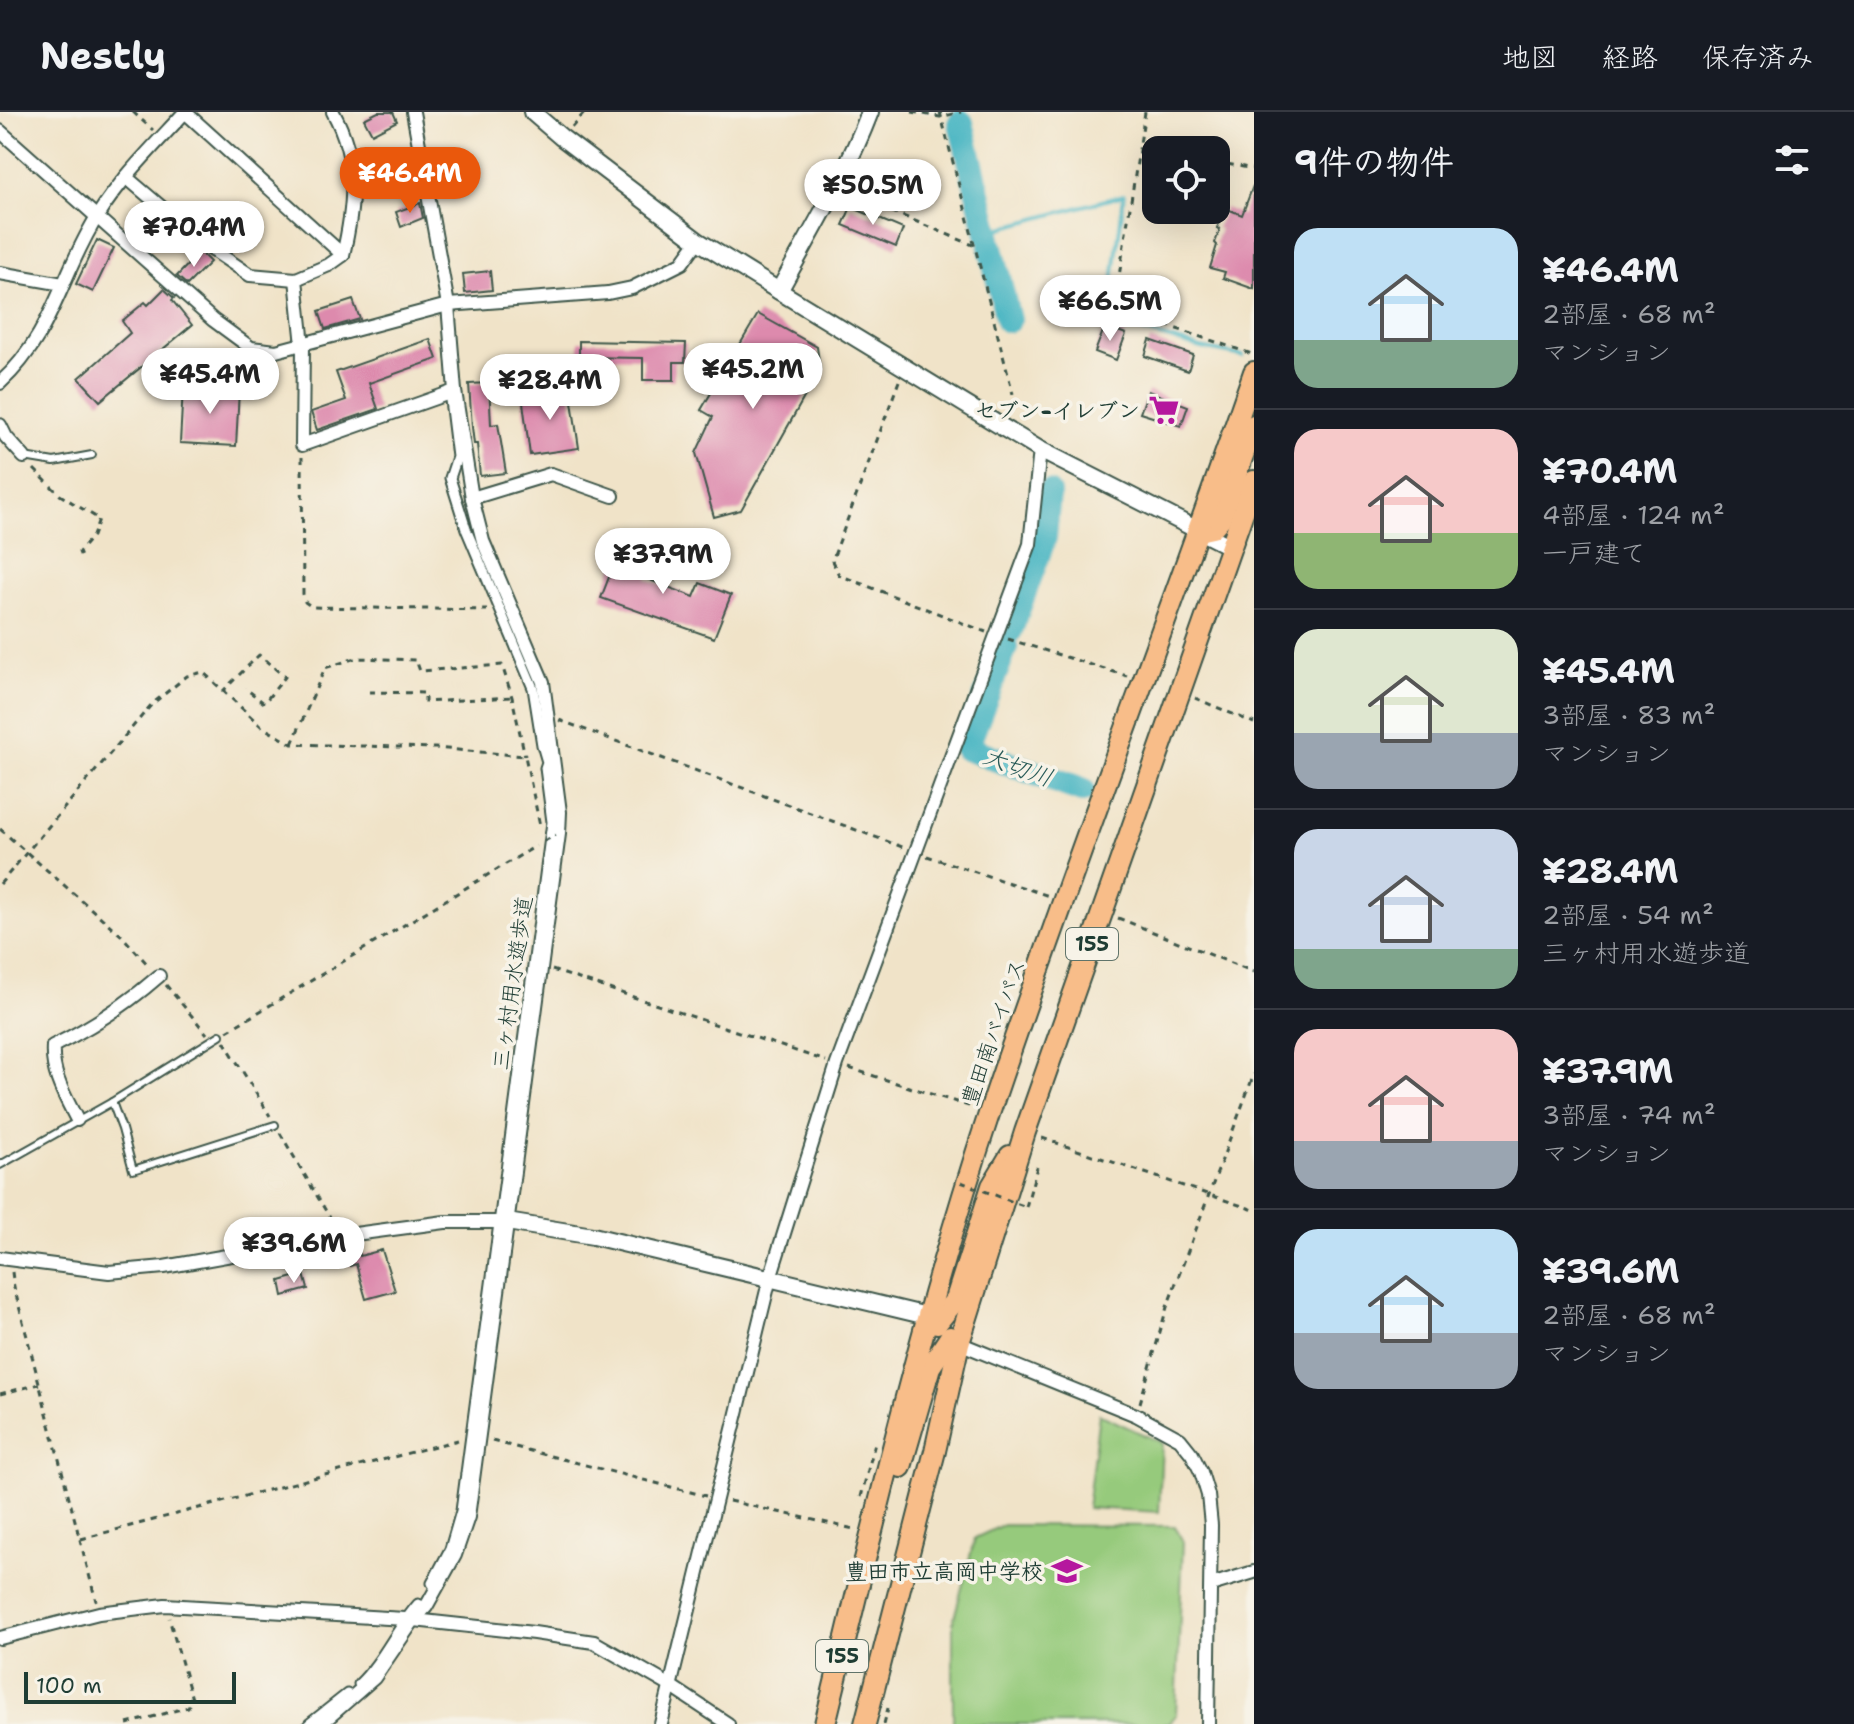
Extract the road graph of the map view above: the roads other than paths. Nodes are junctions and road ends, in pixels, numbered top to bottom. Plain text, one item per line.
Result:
1 (185, 112) edge
2 (333, 112) edge
3 (413, 112) edge
4 (532, 112) edge
5 (870, 112) edge
6 (0, 131) edge
7 (126, 177) junction
8 (98, 215) junction
9 (698, 241) junction
10 (343, 255) junction
11 (0, 273) edge
12 (296, 279) junction
13 (63, 284) junction
14 (779, 291) junction
15 (448, 305) junction
16 (303, 345) junction
17 (1254, 372) edge
18 (0, 383) edge
19 (452, 392) junction
20 (0, 425) edge
21 (1254, 425) edge
22 (1040, 450) junction
23 (92, 455) dead end
24 (24, 457) joint
25 (1254, 481) edge
26 (613, 496) dead end
27 (472, 498) junction
28 (1198, 531) junction
29 (1231, 547) junction
30 (159, 976) road end
31 (220, 1035) road end
32 (112, 1102) junction
33 (77, 1120) junction
34 (275, 1125) dead end
35 (1025, 1132) junction
36 (0, 1165) edge
37 (502, 1222) junction
38 (6, 1260) edge
39 (770, 1278) junction
40 (943, 1329) junction
41 (867, 1548) junction
42 (1254, 1572) edge
43 (1211, 1585) junction
44 (409, 1620) junction
45 (0, 1638) edge
46 (669, 1685) junction
47 (309, 1724) edge
48 (321, 1724) edge
49 (661, 1724) edge
50 (728, 1724) edge
51 (825, 1724) edge
52 (865, 1724) edge
53 (1208, 1724) edge

1 - 7 street
1 - 10 street
2 - 10 street
3 - 15 street
4 - 9 street
5 - 14 street
6 - 8 street
7 - 8 street
7 - 12 street
8 - 13 street
8 - 16 street
9 - 14 street
9 - 15 street
10 - 12 street
11 - 13 street
12 - 16 street
13 - 18 street
14 - 22 street
15 - 16 street
15 - 19 street
16 - 19 street
17 - 28 highway, 豊田南バイパス / 155
19 - 27 street
19 - 37 street, 三ヶ村用水遊歩道
20 - 24 street
21 - 28 highway, 155
22 - 28 street
22 - 39 street
23 - 24 lane
25 - 29 highway, 豊田南バイパス / 155
26 - 27 street
27 - 37 street
28 - 29 street
28 - 40 highway, 豊田南バイパス / 155
29 - 35 highway, 豊田南バイパス / 155
30 - 33 street
31 - 32 lane
32 - 33 lane
32 - 34 lane
33 - 36 lane
35 - 40 highway, 豊田南バイパス / 155
35 - 40 highway
37 - 38 street
37 - 39 street
37 - 44 street
39 - 40 street
39 - 46 street
40 - 41 highway, 豊田南バイパス / 155
40 - 41 highway
40 - 43 street
40 - 52 highway, 豊田南バイパス / 155
41 - 51 highway, 豊田南バイパス / 155
42 - 43 street
43 - 53 street
44 - 45 street
44 - 46 street
44 - 47 street
44 - 48 street
46 - 49 street
46 - 50 street

